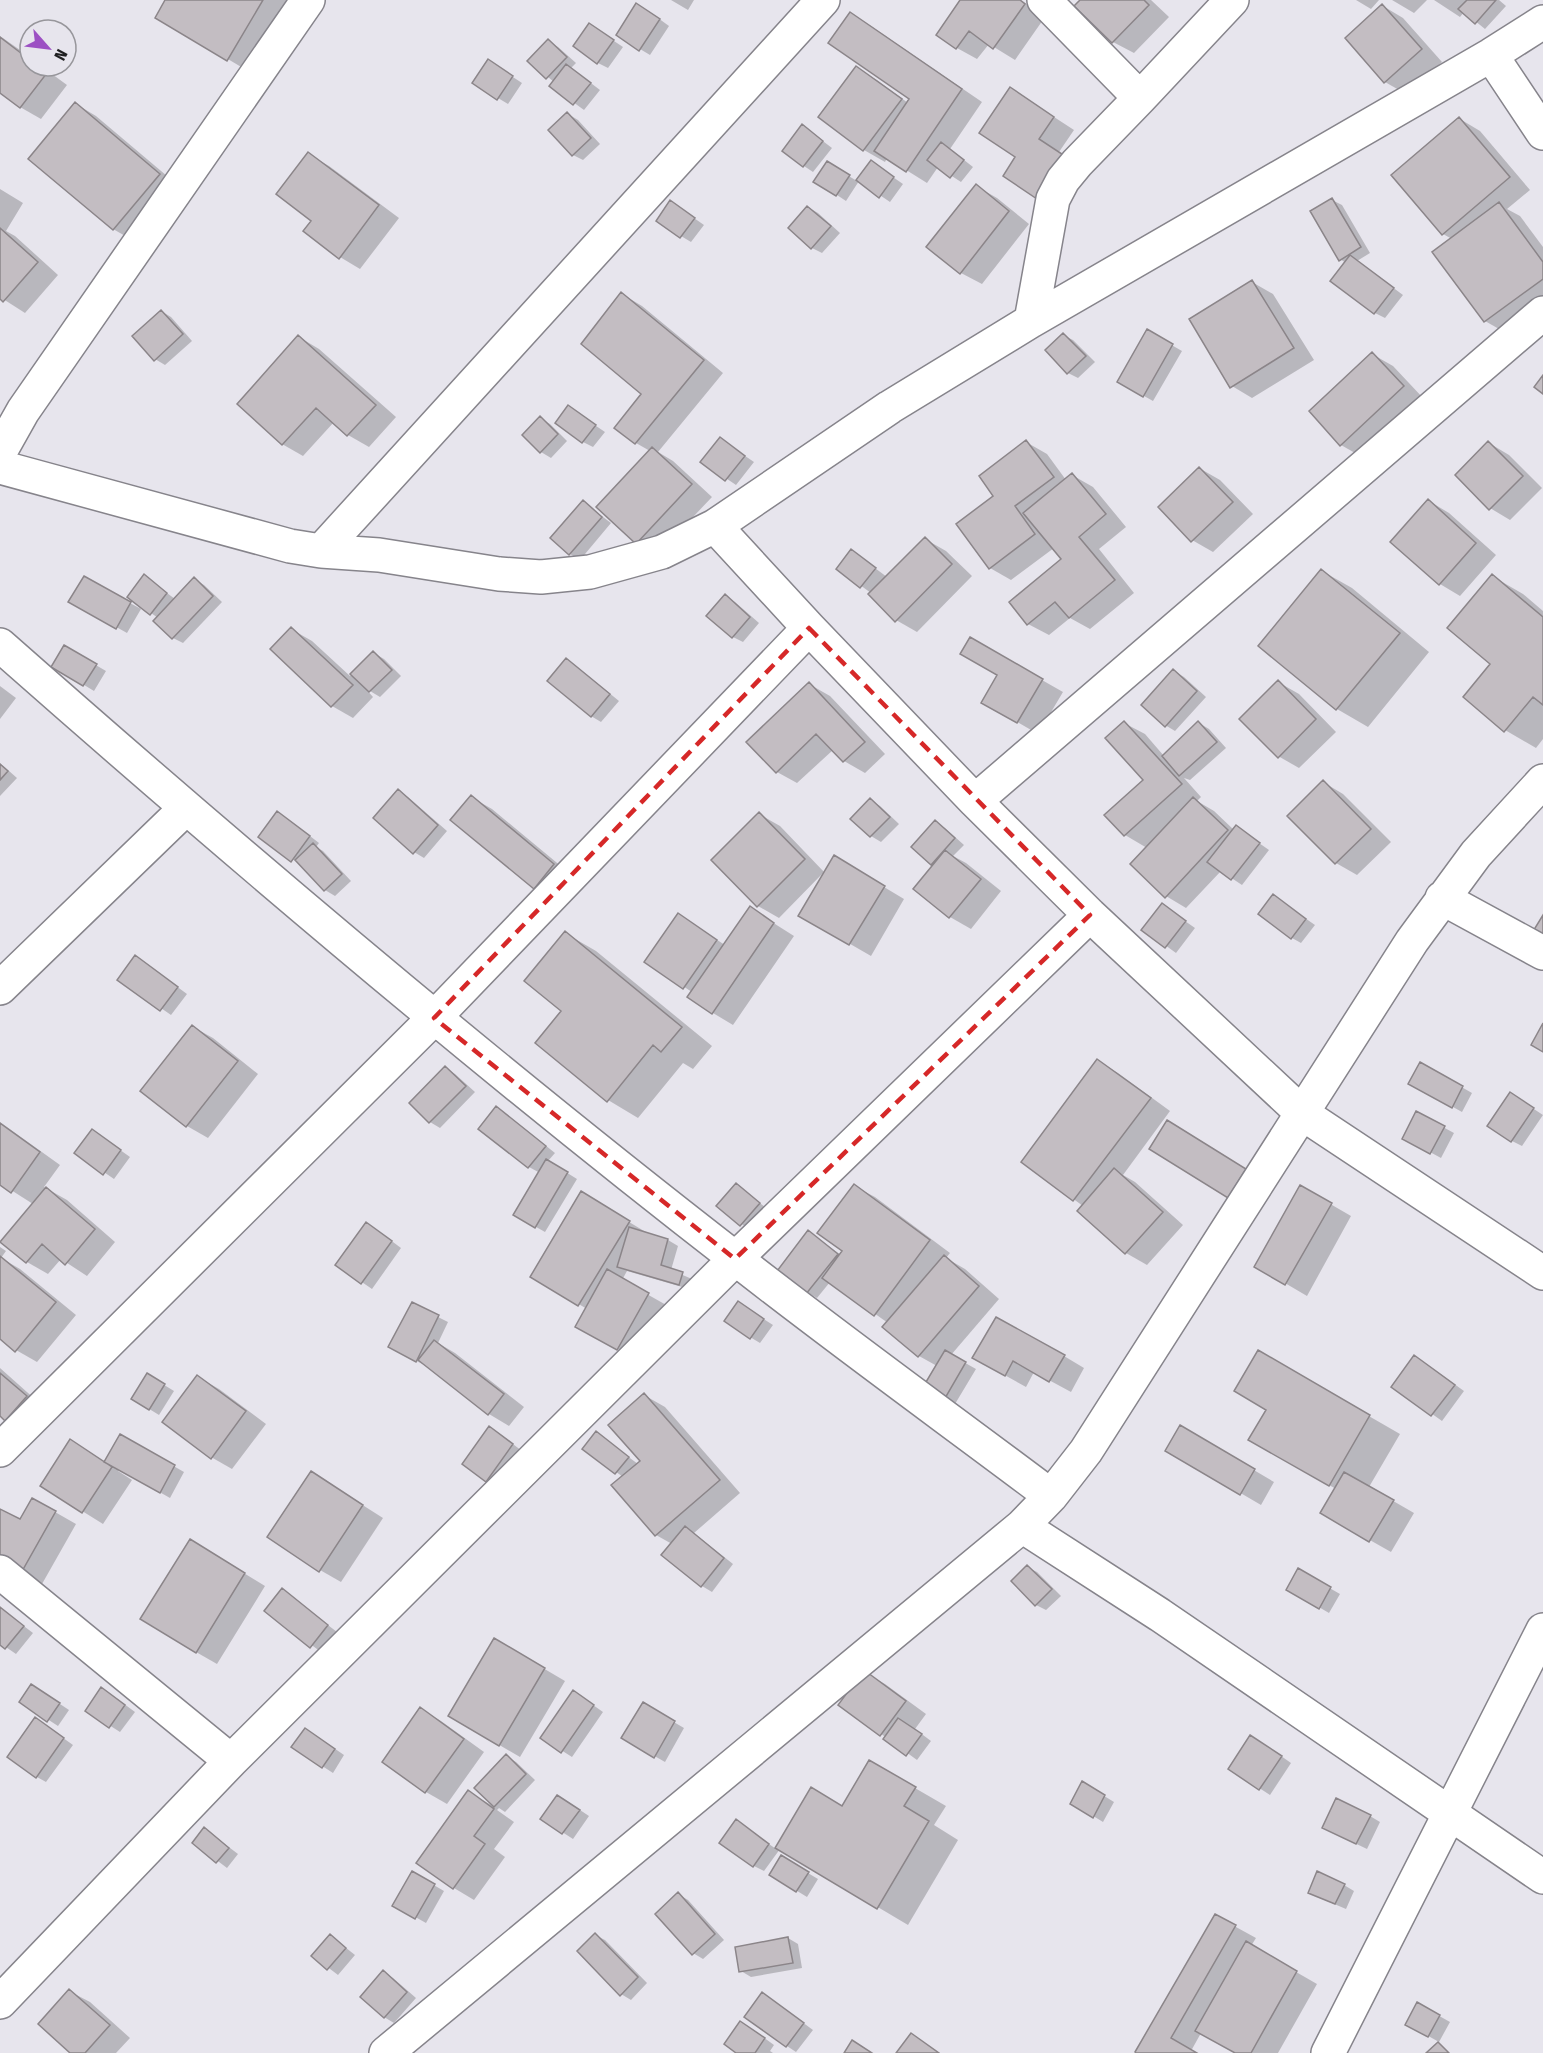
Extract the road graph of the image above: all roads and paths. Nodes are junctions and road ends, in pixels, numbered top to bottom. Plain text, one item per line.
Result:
1 (308, 0) edge
2 (823, 0) edge
3 (1044, 0) edge
4 (1232, 0) edge
5 (1543, 22) edge
6 (1491, 55) junction
7 (1140, 98) junction
8 (1543, 133) edge
9 (1543, 313) edge
10 (1031, 321) junction
11 (0, 452) edge
12 (0, 467) edge
13 (715, 526) junction
14 (321, 551) junction
15 (809, 628) junction
16 (0, 645) edge
17 (1543, 781) edge
18 (975, 801) junction
19 (185, 809) junction
20 (1442, 898) junction
21 (1090, 915) junction
22 (1543, 953) edge
23 (0, 988) edge
24 (434, 1018) junction
25 (1303, 1114) junction
26 (735, 1259) junction
27 (1543, 1273) edge
28 (0, 1450) edge
29 (1051, 1496) junction
30 (1022, 1526) junction
31 (0, 1572) edge
32 (1543, 1630) edge
33 (231, 1761) junction
34 (1449, 1814) junction
35 (1543, 1877) edge
36 (0, 2002) edge
37 (386, 2053) edge
38 (1328, 2053) edge

1 - 11 street
2 - 14 street
3 - 7 street
4 - 7 street
5 - 6 street
6 - 8 street
6 - 10 street
7 - 10 street
9 - 18 street
10 - 13 street
12 - 14 street
13 - 14 street
13 - 15 street
15 - 18 street
15 - 24 street
16 - 19 street
17 - 20 street
18 - 21 street
19 - 23 street
19 - 24 street
20 - 22 street
20 - 25 street
21 - 25 street
21 - 26 street
24 - 26 street
24 - 28 street
25 - 27 street
25 - 29 street
26 - 29 street
26 - 33 street
29 - 30 street
30 - 34 street
30 - 37 street
31 - 33 street
32 - 34 street
33 - 36 street
34 - 35 street
34 - 38 street

